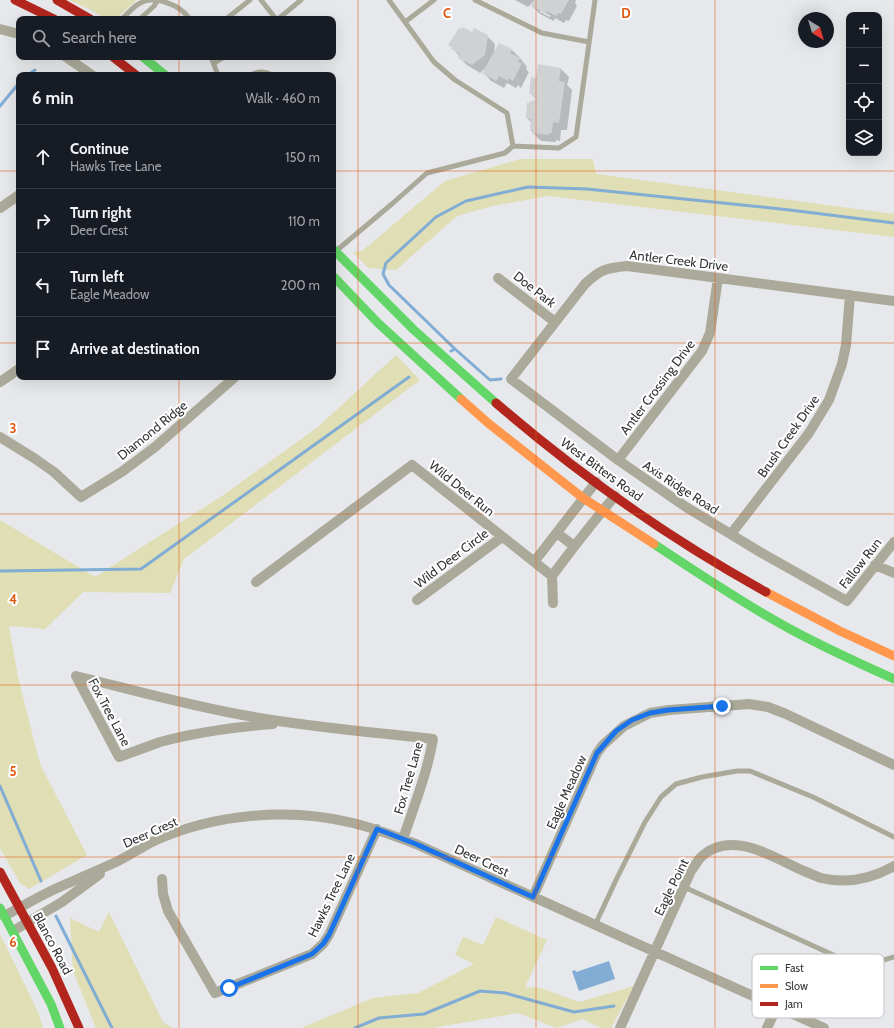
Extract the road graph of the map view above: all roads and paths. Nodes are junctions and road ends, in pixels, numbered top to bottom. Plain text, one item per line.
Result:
1 (15, 0) edge
2 (57, 0) edge
3 (152, 0) edge
4 (158, 0) edge
5 (250, 0) edge
6 (261, 0) edge
7 (301, 0) edge
8 (389, 0) edge
9 (434, 0) edge
10 (475, 0) edge
11 (595, 0) edge
12 (48, 16) edge
13 (85, 16) edge
14 (125, 16) edge
15 (143, 16) edge
16 (188, 16) edge
17 (230, 16) edge
18 (274, 16) edge
19 (281, 16) edge
20 (406, 22) junction
21 (0, 28) edge
22 (16, 33) edge
23 (589, 42) junction
24 (70, 60) edge
25 (116, 60) edge
26 (147, 60) edge
27 (213, 60) edge
28 (219, 60) edge
29 (214, 63) junction
30 (88, 72) edge
31 (132, 72) edge
32 (161, 72) edge
33 (217, 72) edge
34 (513, 146) junction
35 (16, 197) edge
36 (0, 208) edge
37 (336, 249) edge
38 (336, 254) edge
39 (336, 278) edge
40 (498, 278) dead end
41 (718, 278) junction
42 (850, 295) junction
43 (894, 301) edge
44 (386, 316) junction
45 (555, 322) junction
46 (16, 371) edge
47 (511, 379) joint
48 (233, 380) edge
49 (0, 382) edge
50 (0, 437) edge
51 (618, 460) junction
52 (596, 482) junction
53 (615, 496) junction
54 (583, 498) junction
55 (603, 511) junction
56 (557, 533) junction
57 (731, 534) junction
58 (502, 537) junction
59 (894, 542) edge
60 (574, 546) junction
61 (534, 562) junction
62 (875, 565) junction
63 (894, 573) edge
64 (552, 576) junction
65 (256, 582) dead end
66 (417, 600) dead end
67 (847, 601) joint
68 (553, 603) dead end
69 (894, 656) edge
70 (894, 679) edge
71 (297, 724) junction
72 (894, 765) edge
73 (377, 829) junction
74 (894, 837) edge
75 (403, 839) junction
76 (115, 862) junction
77 (894, 866) edge
78 (0, 872) edge
79 (162, 879) dead end
80 (684, 887) junction
81 (533, 897) junction
82 (20, 908) junction
83 (2, 912) edge
84 (28, 923) junction
85 (595, 926) junction
86 (13, 931) junction
87 (654, 952) junction
88 (831, 954) edge
89 (894, 957) edge
90 (884, 960) edge
91 (752, 996) edge
92 (772, 1018) edge
93 (802, 1018) edge
94 (60, 1028) edge
95 (79, 1028) edge
96 (620, 1028) edge
97 (767, 1028) edge
98 (824, 1028) edge

1 - 12 main road
2 - 13 main road
3 - 14 lane
4 - 15 lane
4 - 16 lane
5 - 17 lane
6 - 18 lane
7 - 19 lane
8 - 20 lane
9 - 20 lane
10 - 23 lane
11 - 23 lane
20 - 34 lane
21 - 22 street
23 - 34 lane
24 - 30 street
25 - 31 main road
26 - 32 main road
27 - 29 lane
28 - 29 lane
29 - 33 lane
34 - 37 lane
35 - 36 street
38 - 44 main road, West Bitters Road
39 - 44 main road, West Bitters Road
40 - 45 street, Doe Park
41 - 42 street, Antler Creek Drive
41 - 45 street, Antler Creek Drive
41 - 51 street, Antler Crossing Drive
42 - 43 street, Antler Creek Drive
42 - 57 street, Brush Creek Drive
44 - 52 main road, West Bitters Road
44 - 54 main road, West Bitters Road
45 - 47 street, Antler Creek Drive
46 - 49 street
47 - 51 street, Axis Ridge Road
48 - 50 street, Diamond Ridge
51 - 57 street, Axis Ridge Road
52 - 53 main road, West Bitters Road
52 - 54 street
53 - 55 street
53 - 69 main road, West Bitters Road
54 - 55 main road, West Bitters Road
54 - 56 street
55 - 60 street
55 - 70 main road, West Bitters Road
56 - 60 street
56 - 61 street
57 - 67 street, Axis Ridge Road
58 - 61 street, Wild Deer Run
58 - 65 street, Wild Deer Run
58 - 66 street, Wild Deer Circle
59 - 62 street, Fallow Run
60 - 64 street
61 - 64 street, Wild Deer Run
62 - 63 street
62 - 67 street, Fallow Run
64 - 68 street
71 - 71 street, Fox Tree Lane
71 - 75 street, Fox Tree Lane
72 - 81 street, Eagle Meadow
73 - 75 street, Deer Crest
73 - 76 street, Deer Crest
73 - 79 street, Hawks Tree Lane
74 - 85 lane
75 - 81 street, Deer Crest
76 - 82 street, Deer Crest
76 - 84 street, Deer Crest
77 - 80 street, Eagle Point
78 - 82 main road, Blanco Road
80 - 87 street, Eagle Point
80 - 88 lane
81 - 85 street, Deer Crest
82 - 83 street, Deer Crest
82 - 84 main road, Blanco Road
83 - 86 main road
84 - 86 street, Deer Crest
84 - 95 main road, Blanco Road
85 - 87 street, Deer Crest
86 - 94 main road
87 - 91 street, Deer Crest
87 - 96 street, Eagle Point
89 - 90 lane
92 - 97 street
93 - 98 street, Deer Crest

